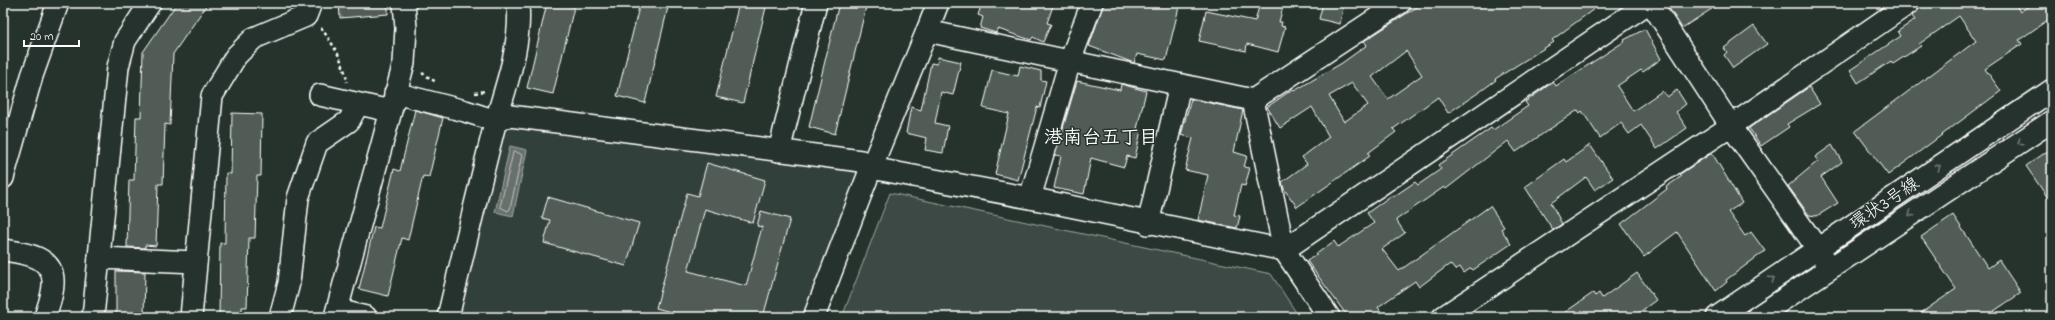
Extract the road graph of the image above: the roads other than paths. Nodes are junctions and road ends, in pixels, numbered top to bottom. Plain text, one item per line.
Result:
1 (58, 3) edge
2 (150, 3) edge
3 (404, 3) edge
4 (518, 3) edge
5 (816, 3) edge
6 (938, 3) edge
7 (1092, 3) edge
8 (1649, 3) edge
9 (1909, 3) edge
10 (1392, 5) edge
11 (310, 7) edge
12 (927, 31) junction
13 (1070, 61) junction
14 (1180, 85) junction
15 (2052, 90) edge
16 (320, 95) dead end
17 (1253, 100) junction
18 (392, 102) junction
19 (354, 103) junction
20 (2052, 121) edge
21 (496, 122) junction
22 (1731, 126) junction
23 (779, 151) junction
24 (871, 168) junction
25 (3, 178) edge
26 (1030, 198) junction
27 (1148, 224) junction
28 (1817, 249) junction
29 (3, 250) edge
30 (1284, 250) junction
31 (99, 258) junction
32 (196, 262) junction
33 (1831, 268) junction
34 (1749, 295) junction
35 (336, 313) edge
36 (1760, 316) edge
37 (45, 317) edge
38 (93, 317) edge
39 (191, 317) edge
40 (280, 317) edge
41 (366, 317) edge
42 (448, 317) edge
43 (814, 317) edge
44 (1329, 317) edge
45 (1443, 317) edge
46 (1717, 317) edge

1 - 25 street
2 - 31 street
3 - 18 street
4 - 21 street
5 - 23 street
6 - 12 street
7 - 13 street
8 - 22 street
8 - 30 street
9 - 22 street
10 - 17 street
11 - 32 street
12 - 13 street
12 - 24 street
13 - 14 street
13 - 26 street
14 - 17 street
14 - 27 street
28 -> 15 street, 環状3号線
16 - 19 street
17 - 30 street
18 - 19 street
18 - 21 street
18 - 35 street
19 - 40 street
20 -> 33 street, 環状3号線
21 - 23 street
21 - 42 street
22 - 28 street
22 - 45 street
23 - 24 street
24 - 26 street
24 - 43 street
26 - 27 street
27 - 30 street
28 - 33 street
34 -> 28 street, 環状3号線
29 - 37 street
30 - 44 street
31 - 32 street
31 - 38 street
32 - 39 street
33 - 36 street, 環状3号線
34 - 36 street
34 - 46 street, 環状3号線
35 - 41 street

